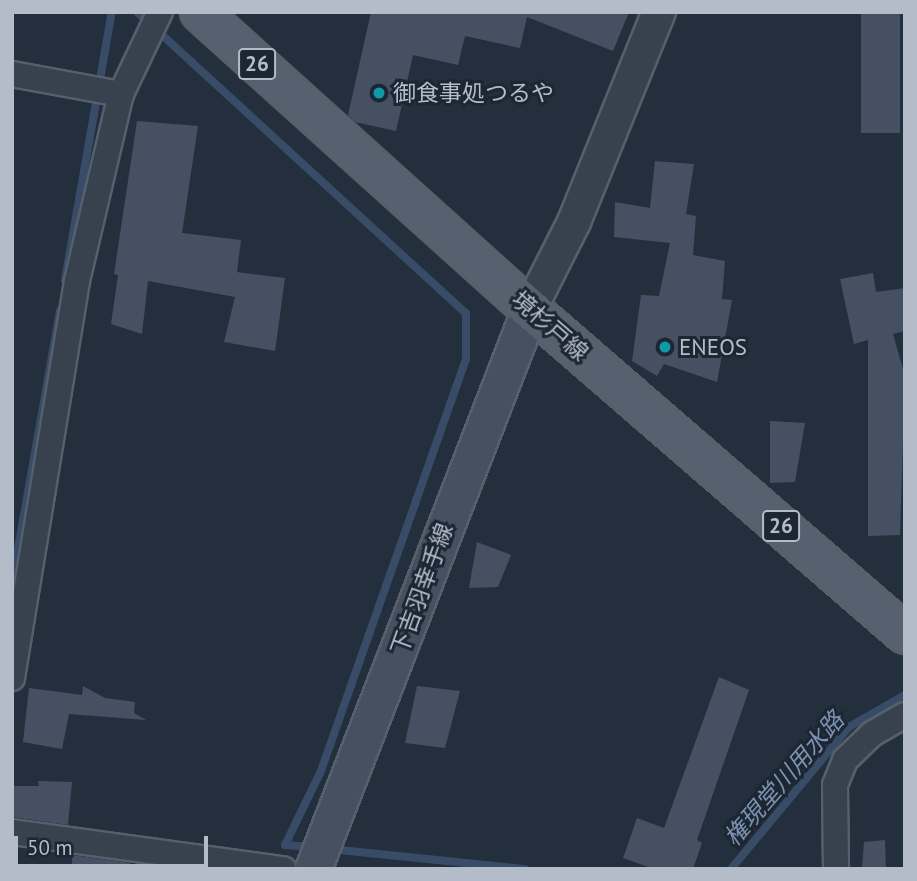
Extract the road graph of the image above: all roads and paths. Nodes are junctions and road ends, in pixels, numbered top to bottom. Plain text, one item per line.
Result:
1 (160, 12) edge
2 (200, 12) edge
3 (659, 12) edge
4 (12, 74) edge
5 (121, 94) junction
6 (530, 309) junction
7 (905, 634) edge
8 (12, 678) edge
9 (905, 715) edge
10 (12, 832) edge
11 (283, 869) edge
12 (313, 869) edge
13 (836, 869) edge

1 - 5 street
2 - 6 main road, 境杉戸線 / 26
3 - 6 street
4 - 5 street
5 - 8 street
6 - 7 main road, 境杉戸線 / 26
6 - 12 main road, 下吉羽幸手線
9 - 13 street
10 - 11 street

